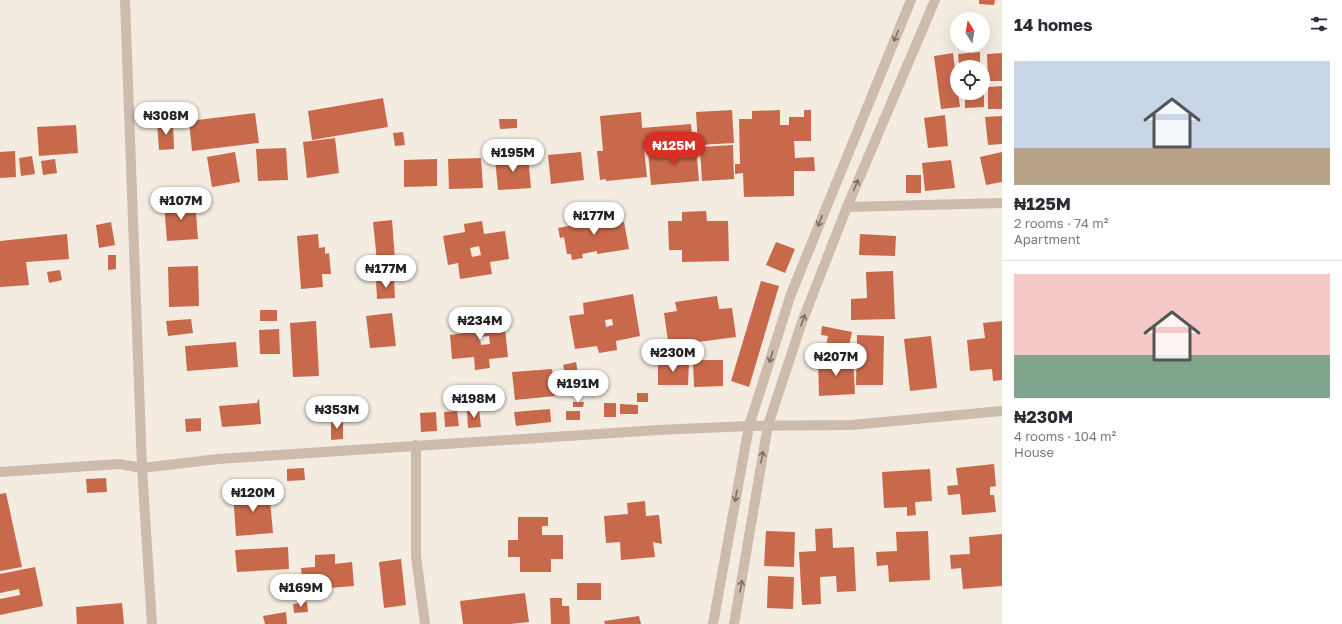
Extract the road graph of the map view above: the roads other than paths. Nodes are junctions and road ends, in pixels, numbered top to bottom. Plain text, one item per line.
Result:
1 (125, 0) edge
2 (910, 0) edge
3 (935, 0) edge
4 (1002, 203) edge
5 (847, 206) junction
6 (1002, 411) edge
7 (749, 426) junction
8 (768, 426) junction
9 (416, 445) junction
10 (142, 468) junction
11 (0, 472) edge
12 (152, 624) edge
13 (425, 624) edge
14 (713, 624) edge
15 (734, 624) edge

1 - 10 street
2 -> 7 street
5 -> 3 street
4 - 5 street
8 -> 5 street
6 - 8 street
7 - 8 street
7 - 9 street
7 -> 14 street
15 -> 8 street
9 - 10 street
9 - 13 street
10 - 11 street
10 - 12 street

